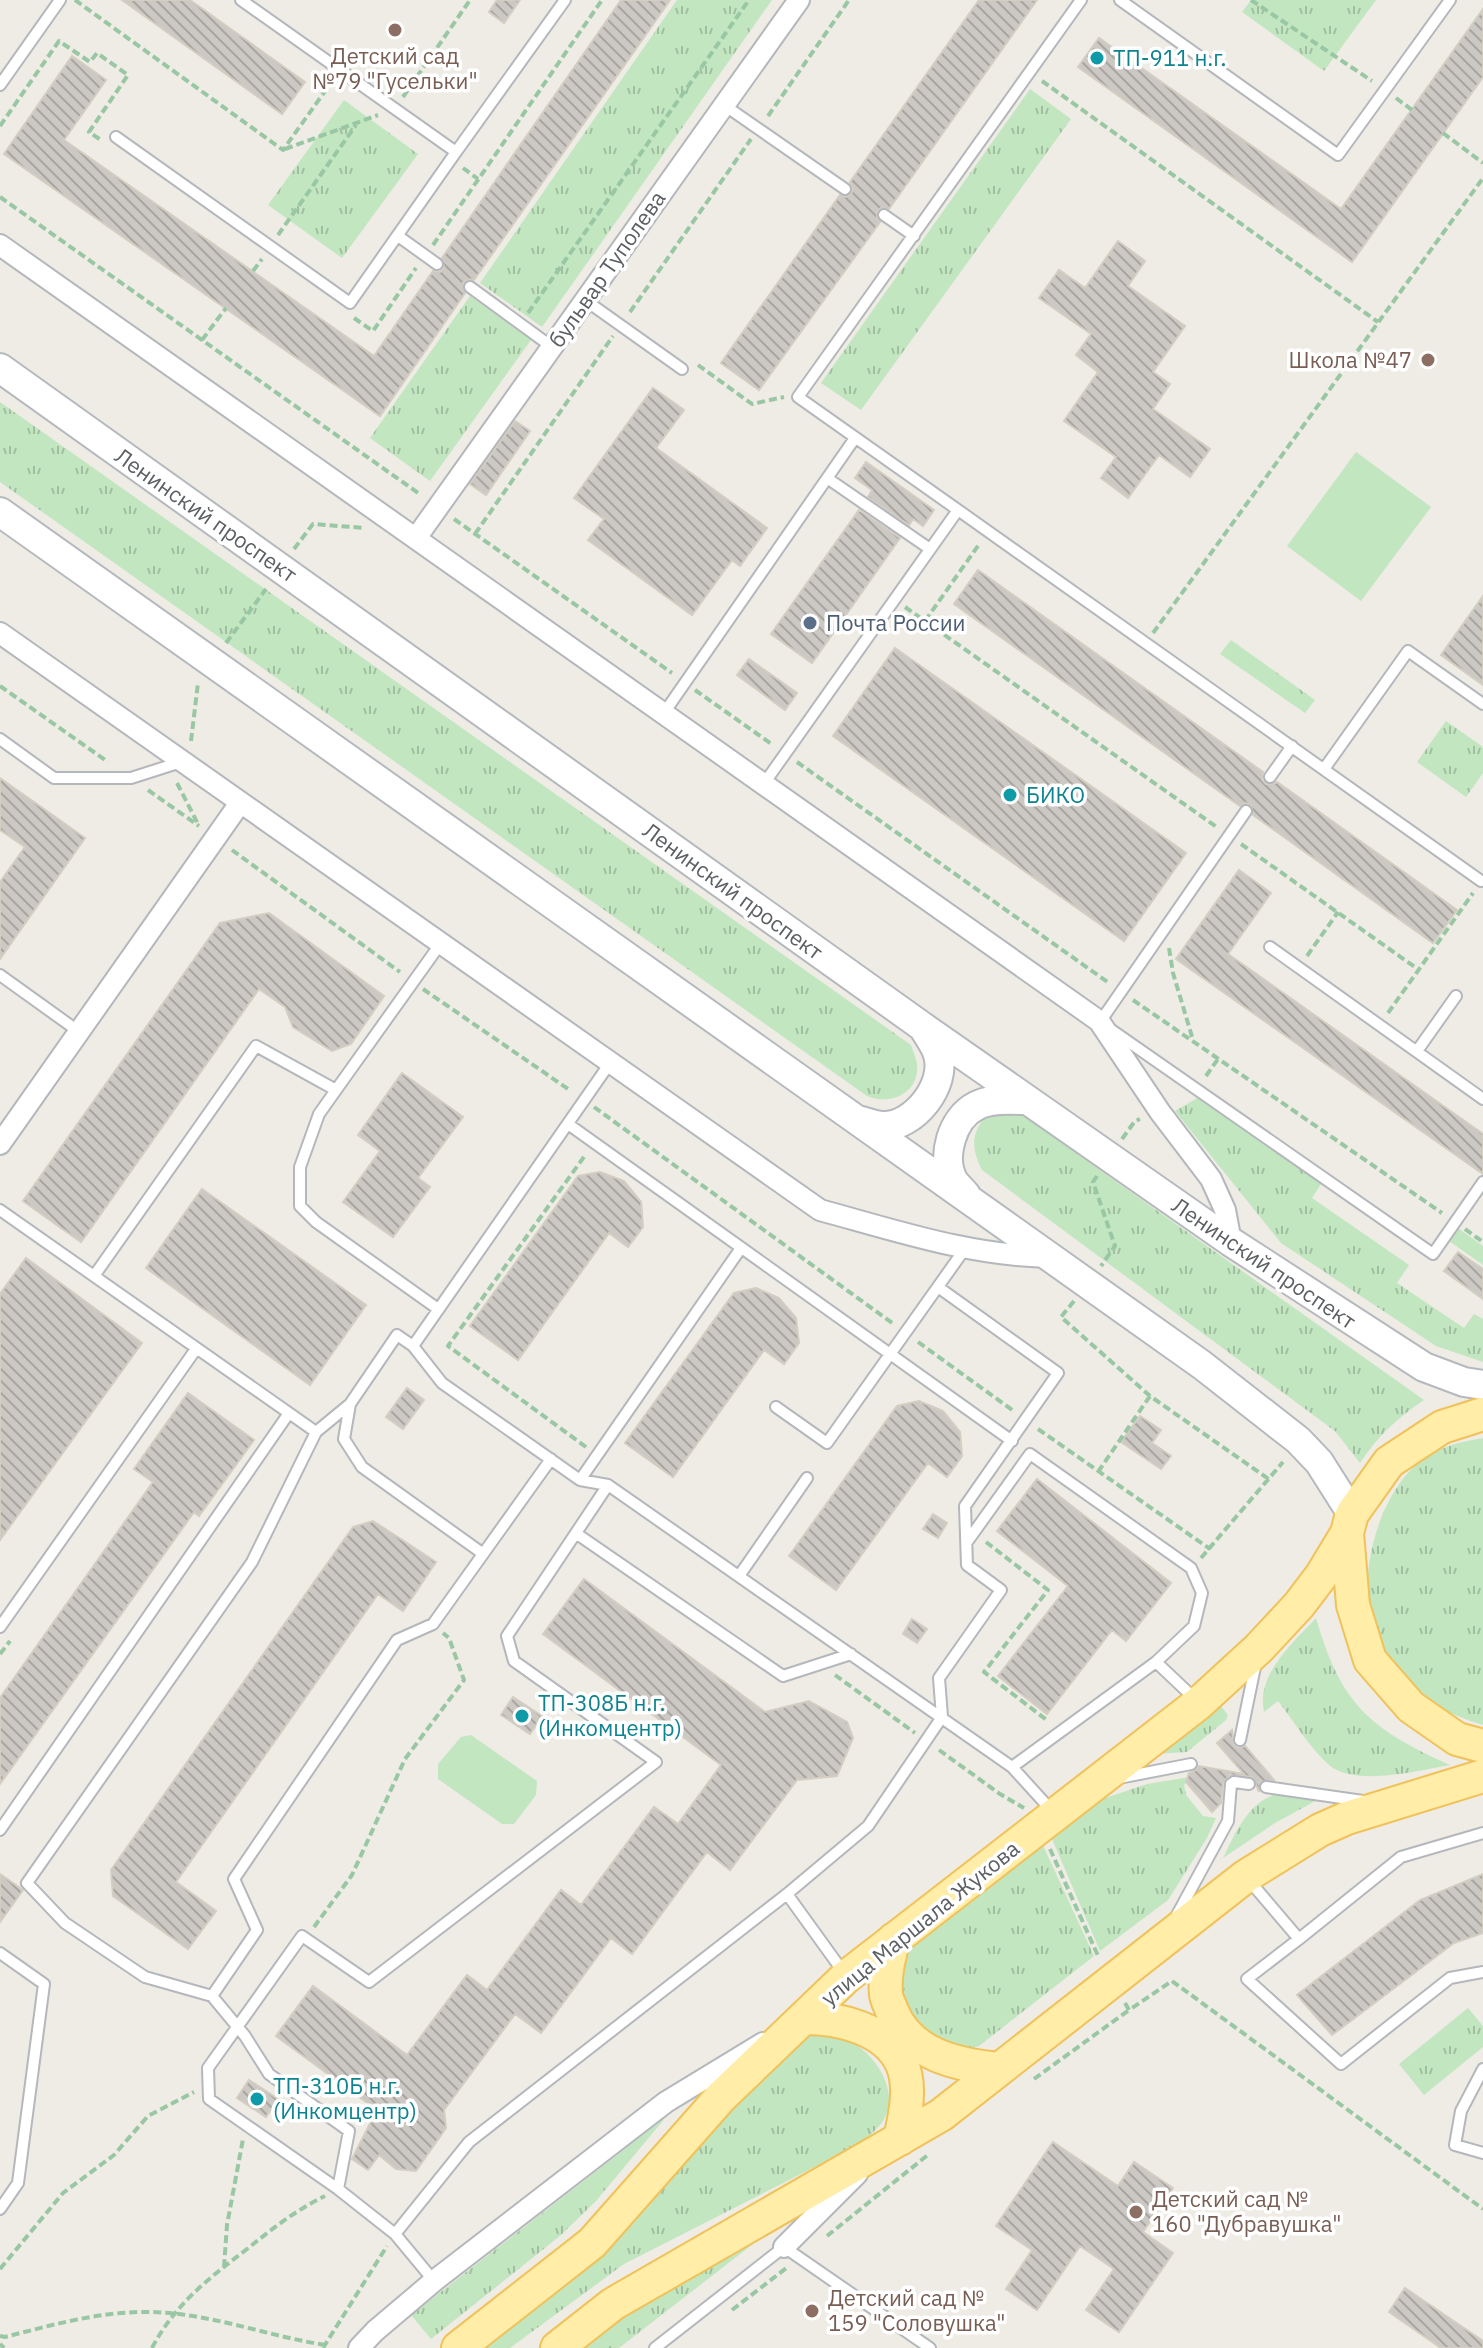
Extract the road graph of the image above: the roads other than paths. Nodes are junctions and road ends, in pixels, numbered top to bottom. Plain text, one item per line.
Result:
1 (60, 0) edge
2 (241, 0) edge
3 (565, 0) edge
4 (799, 0) edge
5 (1081, 0) edge
6 (1120, 0) edge
7 (1450, 0) edge
8 (0, 85) edge
9 (724, 105) junction
10 (116, 137) dead end
11 (456, 152) junction
12 (845, 189) dead end
13 (884, 215) dead end
14 (398, 236) junction
15 (914, 236) junction
16 (0, 245) edge
17 (437, 264) dead end
18 (470, 287) dead end
19 (585, 300) junction
20 (552, 347) junction
21 (0, 368) edge
22 (682, 369) dead end
23 (855, 438) junction
24 (827, 478) junction
25 (958, 510) junction
26 (0, 512) edge
27 (411, 535) junction
28 (930, 549) junction
29 (0, 633) edge
30 (1483, 704) edge
31 (664, 713) junction
32 (0, 739) edge
33 (1292, 746) junction
34 (185, 764) junction
35 (1324, 769) junction
36 (1270, 777) dead end
37 (763, 785) junction
38 (240, 803) junction
39 (1246, 811) dead end
40 (1478, 885) edge
41 (441, 943) junction
42 (1270, 947) dead end
43 (0, 975) edge
44 (1456, 996) dead end
45 (1099, 1021) junction
46 (923, 1027) junction
47 (78, 1031) junction
48 (1417, 1051) junction
49 (610, 1063) junction
50 (336, 1090) junction
51 (1483, 1099) edge
52 (1027, 1100) junction
53 (854, 1119) junction
54 (568, 1124) junction
55 (0, 1144) edge
56 (1483, 1182) edge
57 (969, 1199) junction
58 (0, 1210) edge
59 (1231, 1242) junction
60 (741, 1248) junction
61 (964, 1250) junction
62 (1053, 1258) junction
63 (94, 1276) junction
64 (938, 1287) junction
65 (438, 1309) junction
66 (413, 1346) junction
67 (196, 1349) junction
68 (890, 1354) junction
69 (1483, 1385) edge
70 (350, 1404) junction
71 (776, 1407) dead end
72 (289, 1413) junction
73 (1483, 1414) edge
74 (316, 1432) junction
75 (1012, 1441) junction
76 (551, 1459) junction
77 (807, 1478) dead end
78 (580, 1480) junction
79 (608, 1485) junction
80 (1350, 1523) junction
81 (577, 1534) junction
82 (967, 1542) junction
83 (482, 1553) junction
84 (739, 1576) junction
85 (0, 1627) edge
86 (1259, 1648) junction
87 (851, 1654) junction
88 (1156, 1662) junction
89 (1199, 1703) junction
90 (942, 1717) junction
91 (1240, 1740) dead end
92 (1483, 1746) edge
93 (1191, 1764) dead end
94 (1012, 1767) junction
95 (1483, 1776) edge
96 (1101, 1782) junction
97 (1249, 1784) dead end
98 (1266, 1787) dead end
99 (1389, 1805) junction
100 (1056, 1815) junction
101 (0, 1830) edge
102 (1483, 1833) edge
103 (1246, 1876) junction
104 (787, 1894) junction
105 (894, 1939) junction
106 (1299, 1939) junction
107 (1163, 1941) junction
108 (0, 1953) edge
109 (1483, 1972) edge
110 (846, 1977) junction
111 (212, 1996) junction
112 (804, 2018) junction
113 (237, 2028) junction
114 (999, 2069) junction
115 (1483, 2069) edge
116 (891, 2144) junction
117 (1483, 2153) edge
118 (338, 2189) junction
119 (0, 2209) edge
120 (395, 2234) junction
121 (791, 2253) junction
122 (434, 2281) junction
123 (359, 2348) edge
124 (458, 2348) edge
125 (557, 2348) edge
126 (655, 2348) edge
127 (930, 2348) edge

1 - 8 lane
2 - 11 lane
3 - 11 lane
4 - 9 street, бульвар Туполева
5 - 15 lane
6 - 7 lane
9 - 12 lane
9 - 19 street, бульвар Туполева
10 - 14 lane
11 - 14 lane
13 - 15 lane
14 - 17 lane
15 - 23 lane
16 - 27 street
18 - 20 lane
19 - 20 street, бульвар Туполева
19 - 22 lane
20 - 27 street, бульвар Туполева
21 - 46 main road, Ленинский проспект
23 - 24 lane
23 - 25 lane
24 - 28 lane
24 - 31 lane
25 - 28 lane
25 - 33 lane
26 - 53 main road
27 - 31 street
28 - 37 lane
29 - 34 street
30 - 35 lane
31 - 37 street
32 - 34 lane
33 - 35 lane
33 - 36 lane
34 - 38 street
35 - 40 lane
37 - 45 street
38 - 41 street
38 - 47 street
39 - 45 lane
41 - 49 street
41 - 50 lane
42 - 48 lane
43 - 47 lane
44 - 48 lane
45 - 56 lane
45 - 59 street
46 - 52 main road, Ленинский проспект
46 - 53 main road
47 - 55 street
48 - 51 lane
49 - 54 lane
49 - 61 street
50 - 63 lane
50 - 65 lane
52 - 57 main road
52 - 59 main road, Ленинский проспект
53 - 57 main road
54 - 60 lane
54 - 65 lane
57 - 62 main road
58 - 63 lane
59 - 69 main road, Ленинский проспект
60 - 68 lane
60 - 78 lane
61 - 62 street
61 - 64 lane
62 - 80 main road
63 - 67 lane
64 - 68 lane
64 - 75 lane
65 - 66 lane
66 - 70 lane
66 - 76 lane
67 - 72 lane
67 - 85 lane
68 - 71 lane
68 - 75 lane
70 - 74 lane
70 - 83 lane
72 - 74 lane
72 - 101 lane
73 - 80 main road, улица Маршала Жукова
74 - 111 lane
75 - 82 lane
76 - 78 lane
76 - 83 lane
77 - 84 lane
78 - 79 lane
79 - 81 lane
79 - 84 lane
80 - 86 main road, улица Маршала Жукова
80 - 92 main road
81 - 87 lane
81 - 113 lane
82 - 88 lane
82 - 90 lane
83 - 111 lane
84 - 87 lane
86 - 89 main road, улица Маршала Жукова
86 - 91 lane
87 - 90 lane
88 - 89 lane
88 - 94 lane
89 - 96 main road, улица Маршала Жукова
90 - 94 lane
90 - 104 lane
93 - 96 lane
94 - 100 lane
95 - 99 main road
96 - 100 main road, улица Маршала Жукова
97 - 107 lane
98 - 99 lane
99 - 103 main road
100 - 105 main road, улица Маршала Жукова
102 - 106 lane
103 - 106 lane
103 - 107 main road
104 - 110 lane
104 - 120 lane
105 - 110 main road, улица Маршала Жукова
105 - 114 main road
106 - 109 lane
107 - 114 main road
108 - 119 lane
110 - 112 main road, улица Маршала Жукова
111 - 113 lane
112 - 116 main road
112 - 122 street
112 - 124 main road, улица Маршала Жукова
113 - 118 lane
113 - 118 lane
114 - 116 main road
115 - 117 lane
116 - 121 street
116 - 125 main road
118 - 120 lane
120 - 122 lane
121 - 126 lane
121 - 127 lane
122 - 123 street

